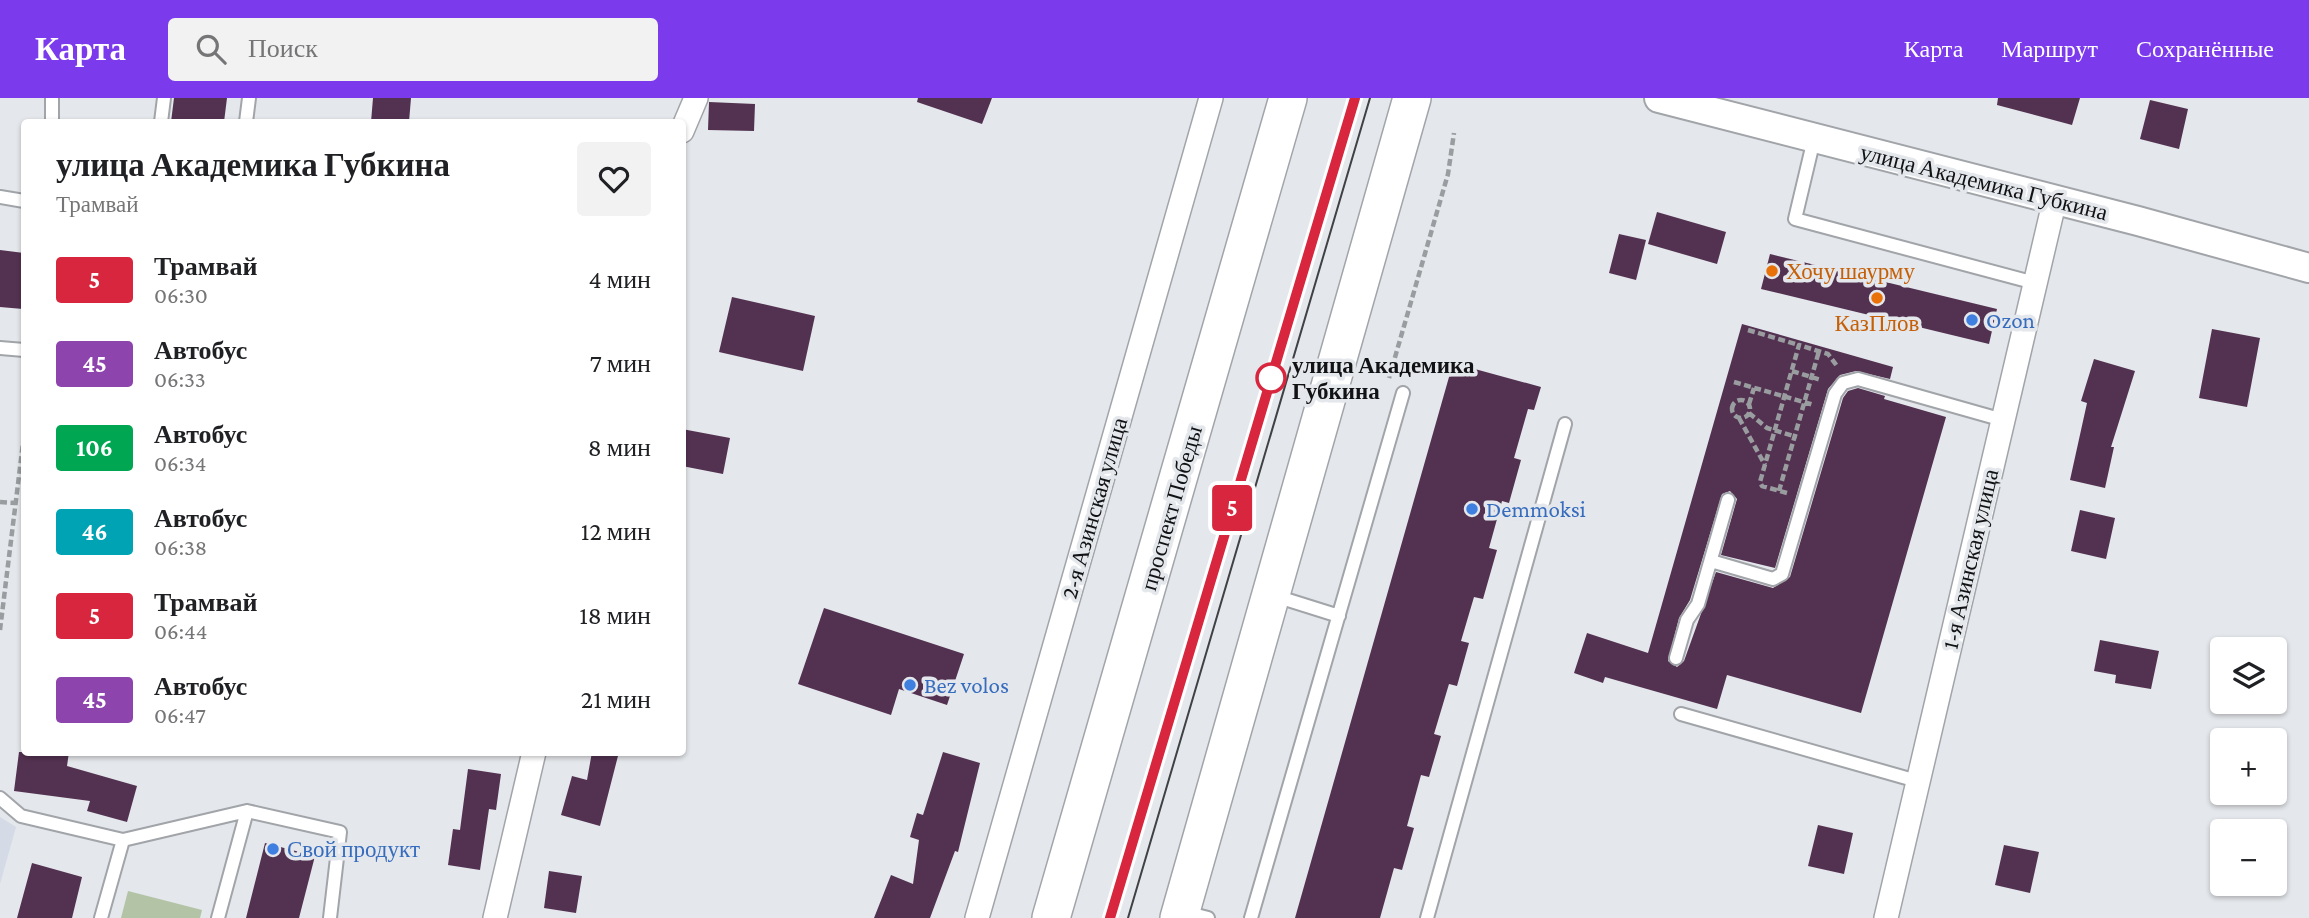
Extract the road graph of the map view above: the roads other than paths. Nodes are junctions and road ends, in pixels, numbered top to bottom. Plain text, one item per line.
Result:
1 (51, 98) edge
2 (163, 98) edge
3 (249, 98) edge
4 (696, 98) edge
5 (1211, 98) edge
6 (1288, 98) edge
7 (1412, 98) edge
8 (1659, 98) edge
9 (52, 119) edge
10 (161, 119) edge
11 (246, 119) edge
12 (686, 122) edge
13 (1814, 139) junction
14 (0, 197) edge
15 (21, 200) edge
16 (2055, 200) junction
17 (2309, 268) edge
18 (2035, 283) junction
19 (0, 348) edge
20 (21, 350) edge
21 (1403, 393) dead end
22 (2003, 421) junction
23 (1565, 424) dead end
24 (1728, 500) dead end
25 (1711, 561) junction
26 (1271, 595) junction
27 (1339, 617) junction
28 (1676, 658) dead end
29 (1681, 714) dead end
30 (533, 756) edge
31 (1917, 782) junction
32 (0, 798) edge
33 (247, 811) junction
34 (123, 840) junction
35 (1190, 916) edge
36 (101, 918) edge
37 (218, 918) edge
38 (330, 918) edge
39 (495, 918) edge
40 (977, 918) edge
41 (1051, 918) edge
42 (1251, 918) edge
43 (1427, 918) edge
44 (1886, 918) edge

1 - 9 lane
2 - 10 lane
3 - 11 lane
4 - 12 street
5 - 40 street, 2-я Азинская улица
6 - 41 main road, проспект Победы
7 - 26 main road
8 - 13 street, улица Академика Губкина
13 - 16 street, улица Академика Губкина
13 - 18 lane
14 - 15 lane
16 - 17 street, улица Академика Губкина
16 - 18 street, 1-я Азинская улица
18 - 22 street, 1-я Азинская улица
19 - 20 lane
21 - 27 lane
22 - 25 lane
22 - 31 street, 1-я Азинская улица
23 - 43 lane
24 - 25 lane
25 - 28 lane
26 - 27 lane
26 - 35 main road
27 - 42 lane
29 - 31 lane
30 - 39 street
31 - 44 street, 1-я Азинская улица
32 - 34 lane
33 - 34 lane
33 - 37 lane
33 - 38 lane
34 - 36 lane

